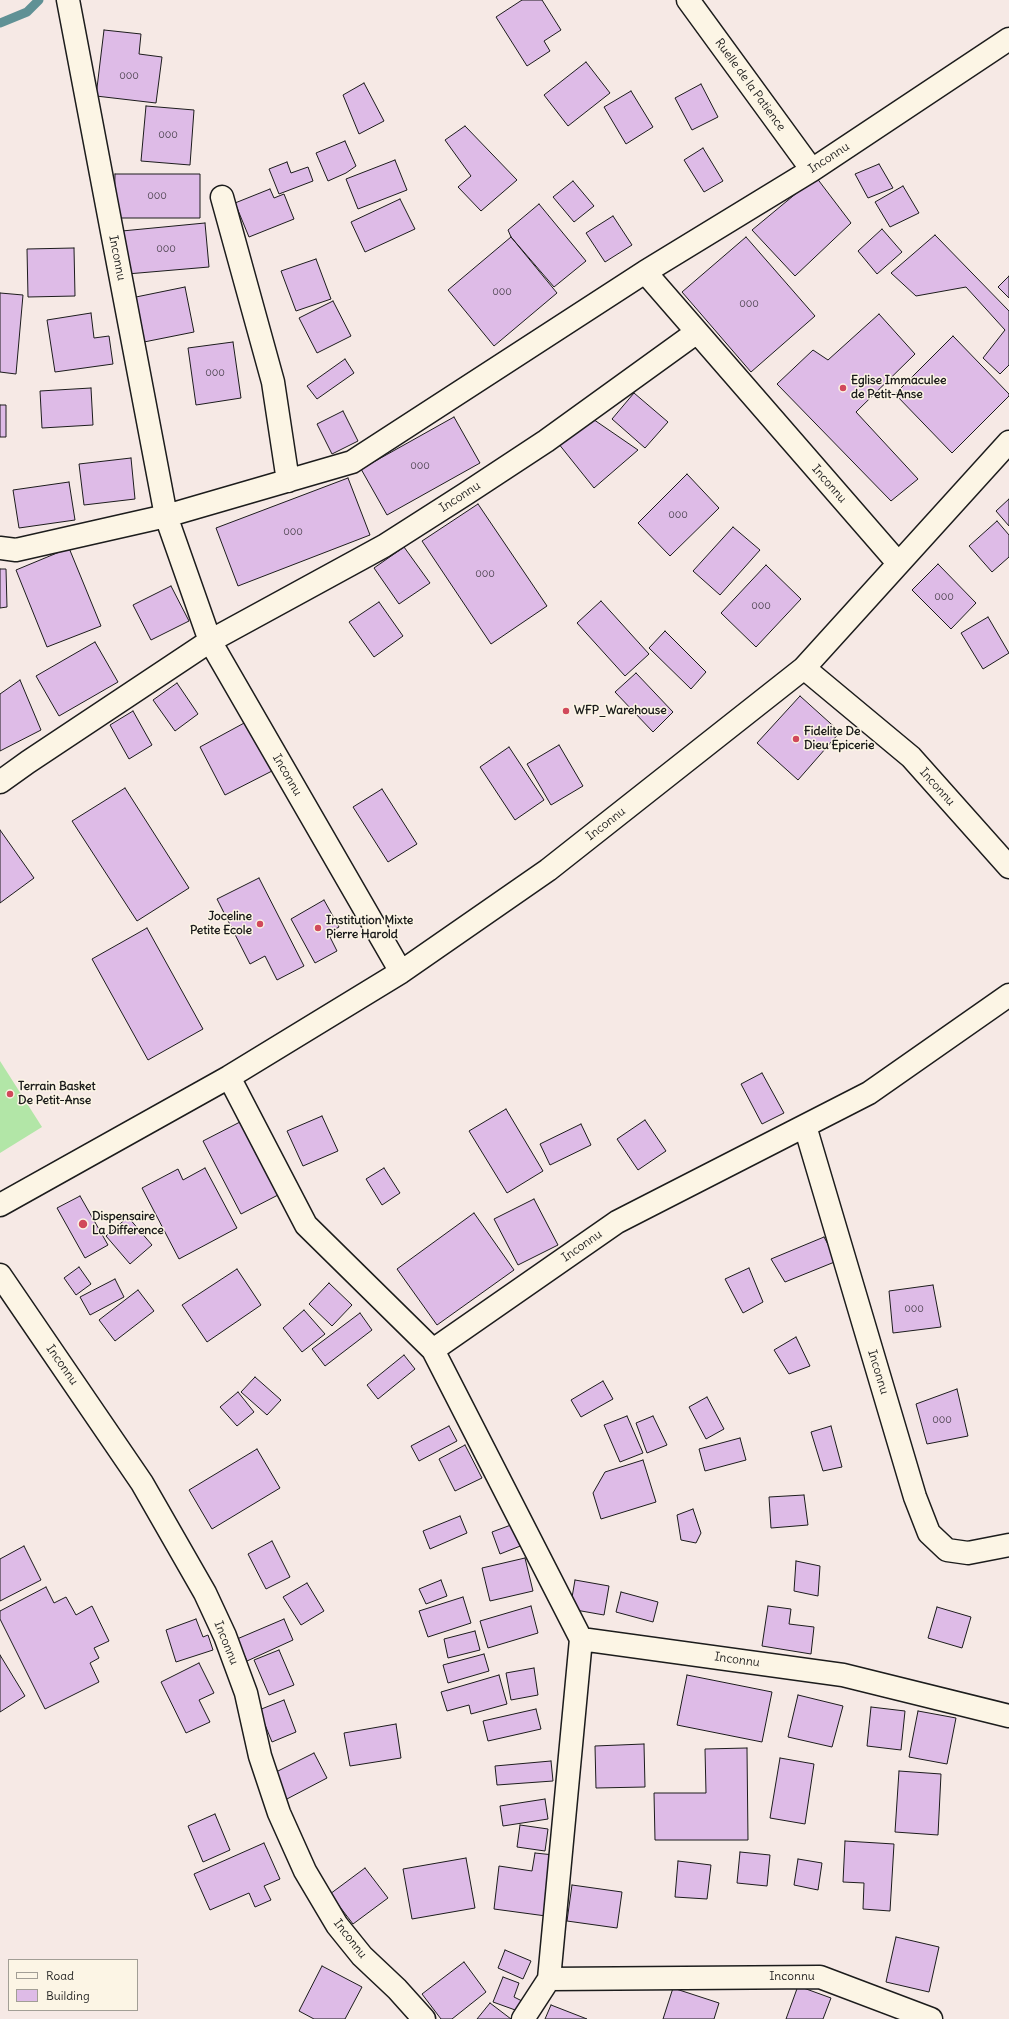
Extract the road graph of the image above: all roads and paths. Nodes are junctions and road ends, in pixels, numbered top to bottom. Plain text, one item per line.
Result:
1 (688, 0) edge
2 (70, 9) edge
3 (1009, 39) edge
4 (812, 170) junction
5 (222, 197) dead end
6 (645, 272) junction
7 (697, 332) junction
8 (1009, 442) edge
9 (288, 481) junction
10 (166, 516) junction
11 (0, 548) edge
12 (898, 563) junction
13 (210, 641) junction
14 (804, 668) junction
15 (0, 782) edge
16 (1009, 867) edge
17 (401, 972) junction
18 (1009, 995) edge
19 (229, 1077) junction
20 (805, 1126) junction
21 (0, 1205) edge
22 (0, 1275) edge
23 (433, 1350) junction
24 (1009, 1545) edge
25 (580, 1639) junction
26 (1009, 1716) edge
27 (549, 1978) junction
28 (424, 2019) edge
29 (523, 2019) edge
30 (931, 2019) edge

1 - 4 street, Ruelle de la Patience
2 - 10 street, Inconnu
3 - 4 street, Inconnu
4 - 6 street, Inconnu
5 - 9 street
6 - 7 street, Inconnu
6 - 9 street, Inconnu
7 - 12 street, Inconnu
7 - 13 street, Inconnu
8 - 12 street, Inconnu
9 - 10 street, Inconnu
10 - 11 street, Inconnu
10 - 13 street, Inconnu
12 - 14 street, Inconnu
13 - 15 street, Inconnu
13 - 17 street, Inconnu
14 - 16 street, Inconnu
14 - 17 street, Inconnu
17 - 19 street, Inconnu
18 - 20 street, Inconnu
19 - 21 street, Inconnu
19 - 23 street
20 - 23 street, Inconnu
20 - 24 street, Inconnu
22 - 28 street, Inconnu
23 - 25 street
25 - 26 street, Inconnu
25 - 27 street
27 - 29 street
27 - 30 street, Inconnu

